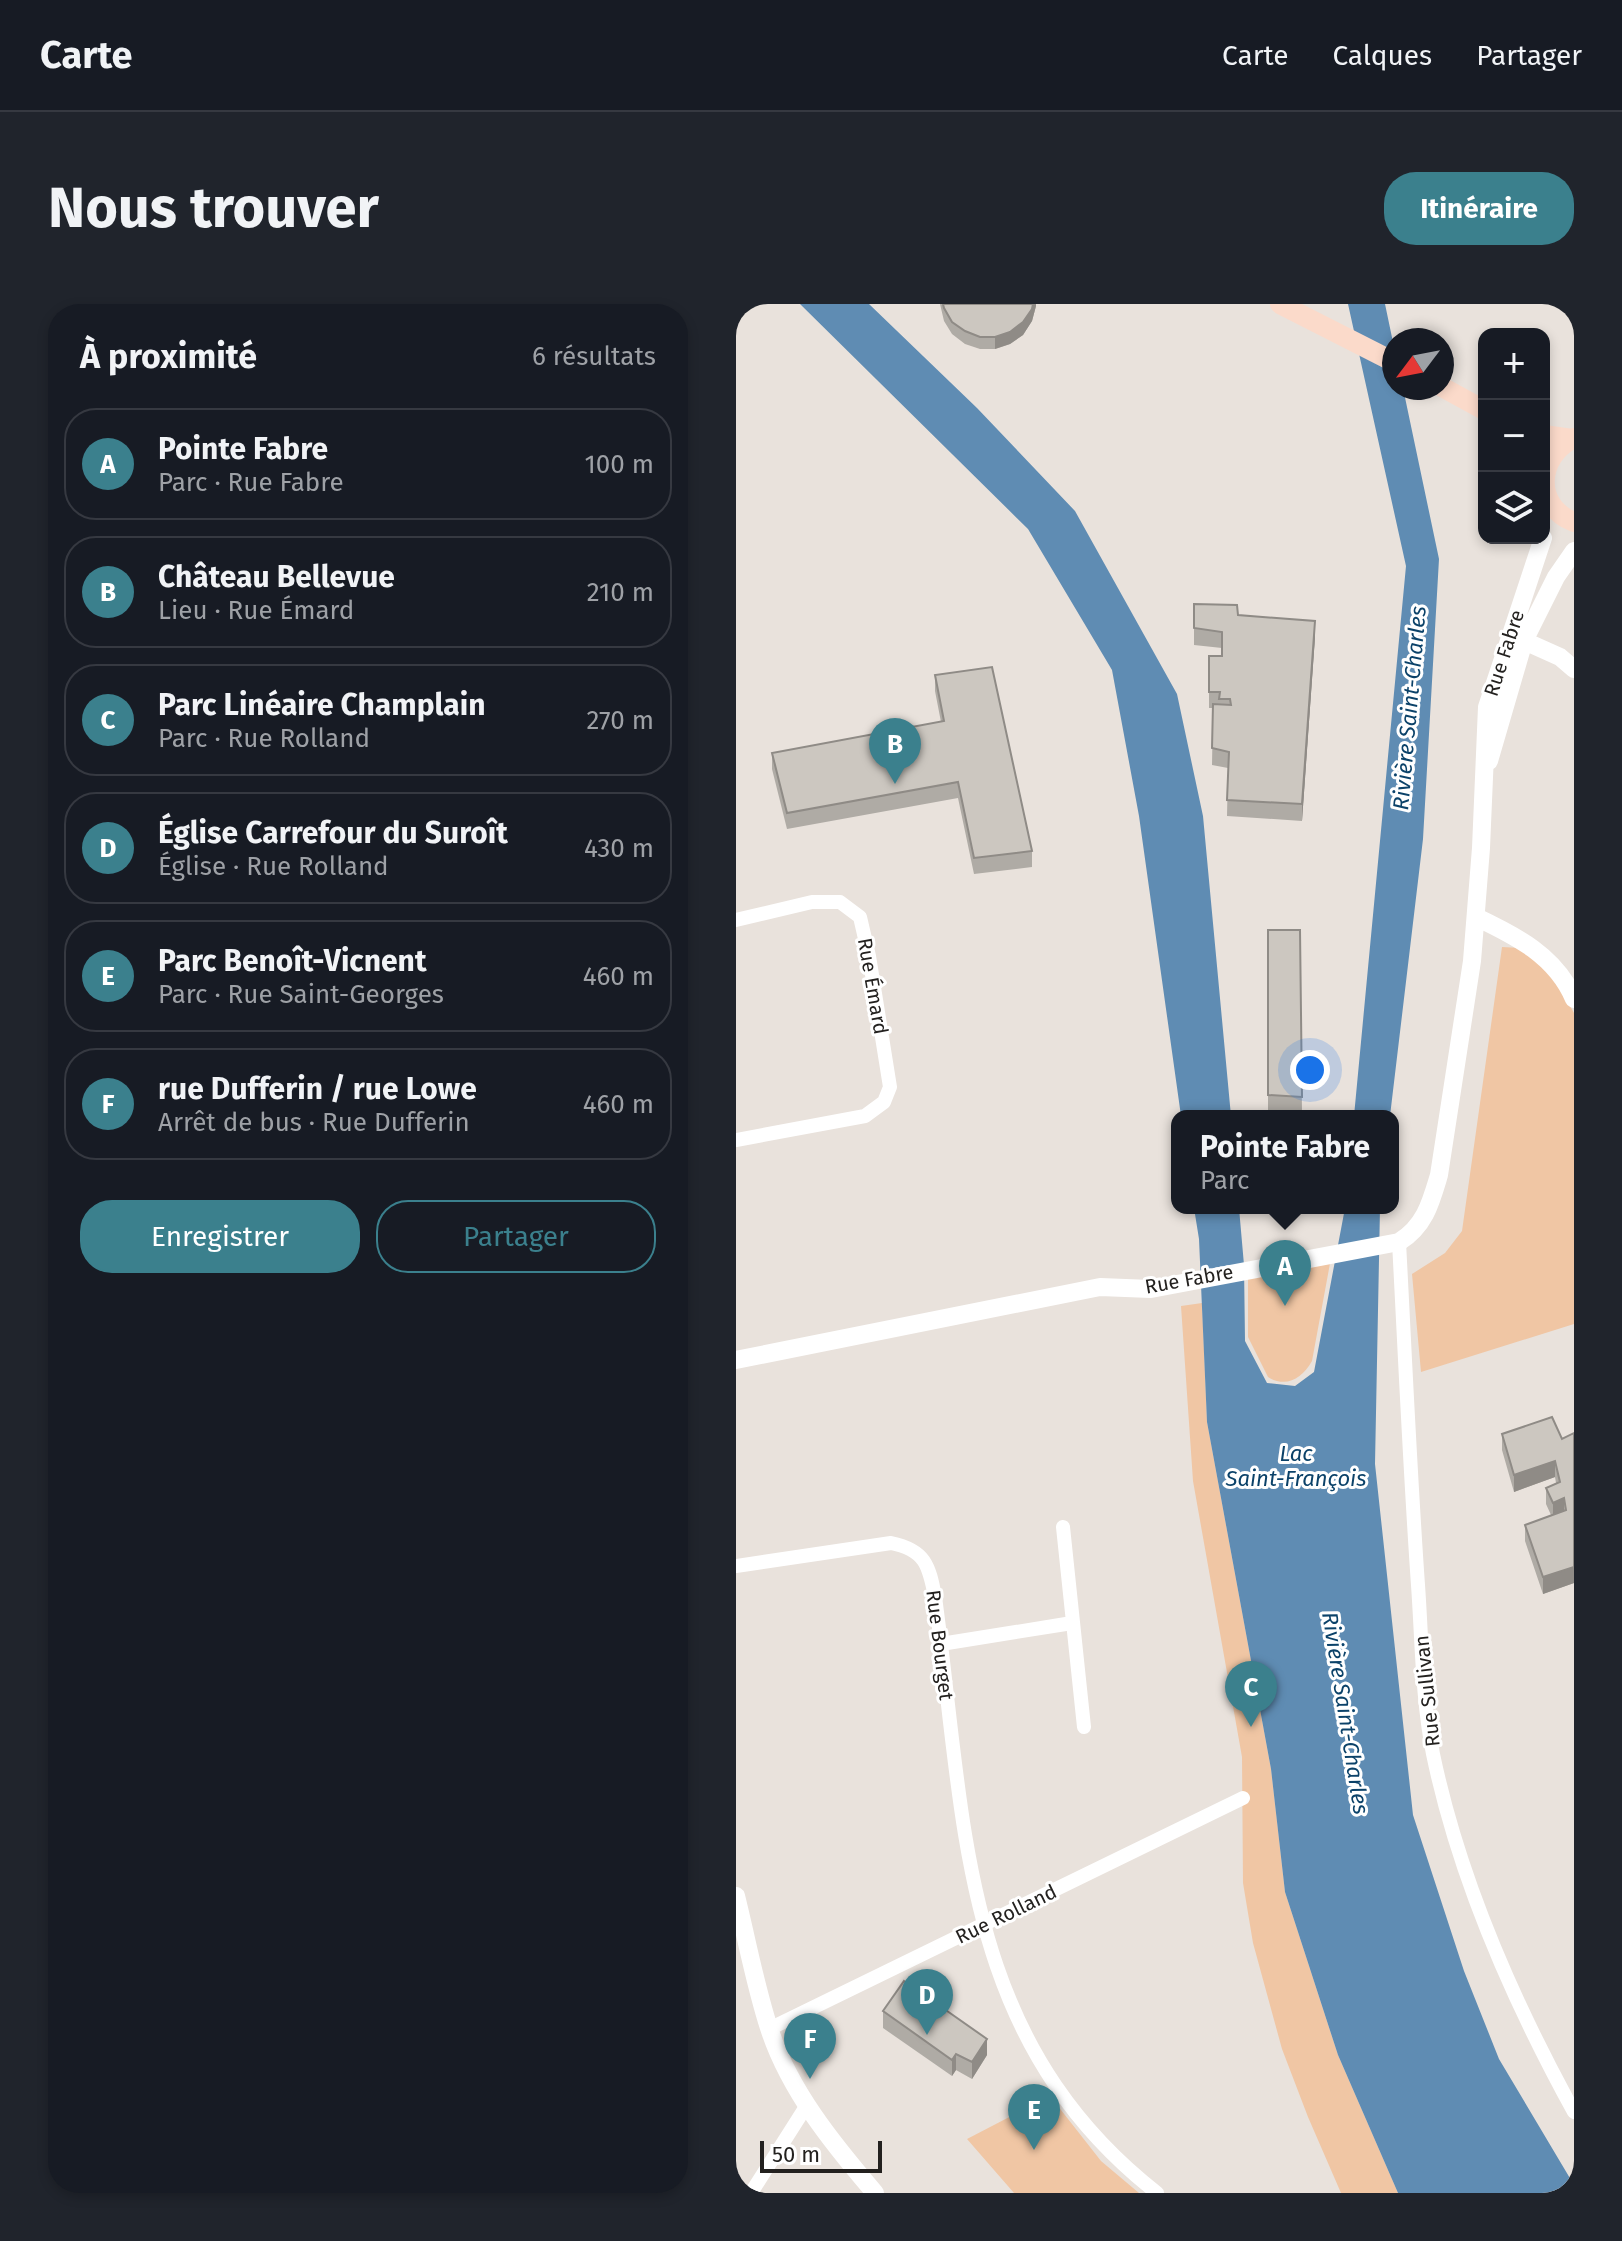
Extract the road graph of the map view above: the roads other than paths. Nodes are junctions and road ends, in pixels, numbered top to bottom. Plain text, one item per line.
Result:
1 (1280, 304) edge
2 (1382, 356) edge
3 (1454, 394) edge
4 (1478, 407) edge
5 (1550, 436) edge
6 (1573, 438) edge
7 (1545, 472) edge
8 (1550, 502) edge
9 (1574, 522) edge
10 (1542, 544) edge
11 (1574, 551) edge
12 (1516, 638) junction
13 (1574, 669) edge
14 (1476, 917) junction
15 (736, 920) edge
16 (1574, 999) edge
17 (736, 1140) edge
18 (1399, 1242) junction
19 (736, 1360) edge
20 (1063, 1527) dead end
21 (736, 1566) edge
22 (1072, 1623) junction
23 (941, 1644) junction
24 (1084, 1727) dead end
25 (1243, 1798) dead end
26 (736, 1896) edge
27 (983, 1925) junction
28 (769, 2029) junction
29 (807, 2105) junction
30 (1574, 2112) edge
31 (751, 2193) edge
32 (875, 2193) edge
33 (1157, 2193) edge

1 - 2 main road
3 - 4 main road
5 - 6 main road
6 - 7 main road
8 - 9 main road
10 - 12 street, Rue Fabre
11 - 12 street, Rue Fabre
12 - 13 street
12 - 14 street, Rue Fabre
14 - 16 street
14 - 18 street, Rue Fabre
15 - 17 street, Rue Émard
18 - 19 street, Rue Fabre
18 - 30 street, Rue Sullivan
20 - 22 street
21 - 23 street, Rue Bourget
22 - 23 street
22 - 24 street
23 - 27 street, Rue Bourget
25 - 27 street, Rue Rolland
26 - 28 street
27 - 28 street, Rue Rolland
27 - 33 street, Rue Bourget
28 - 29 street
29 - 31 street
29 - 32 street

